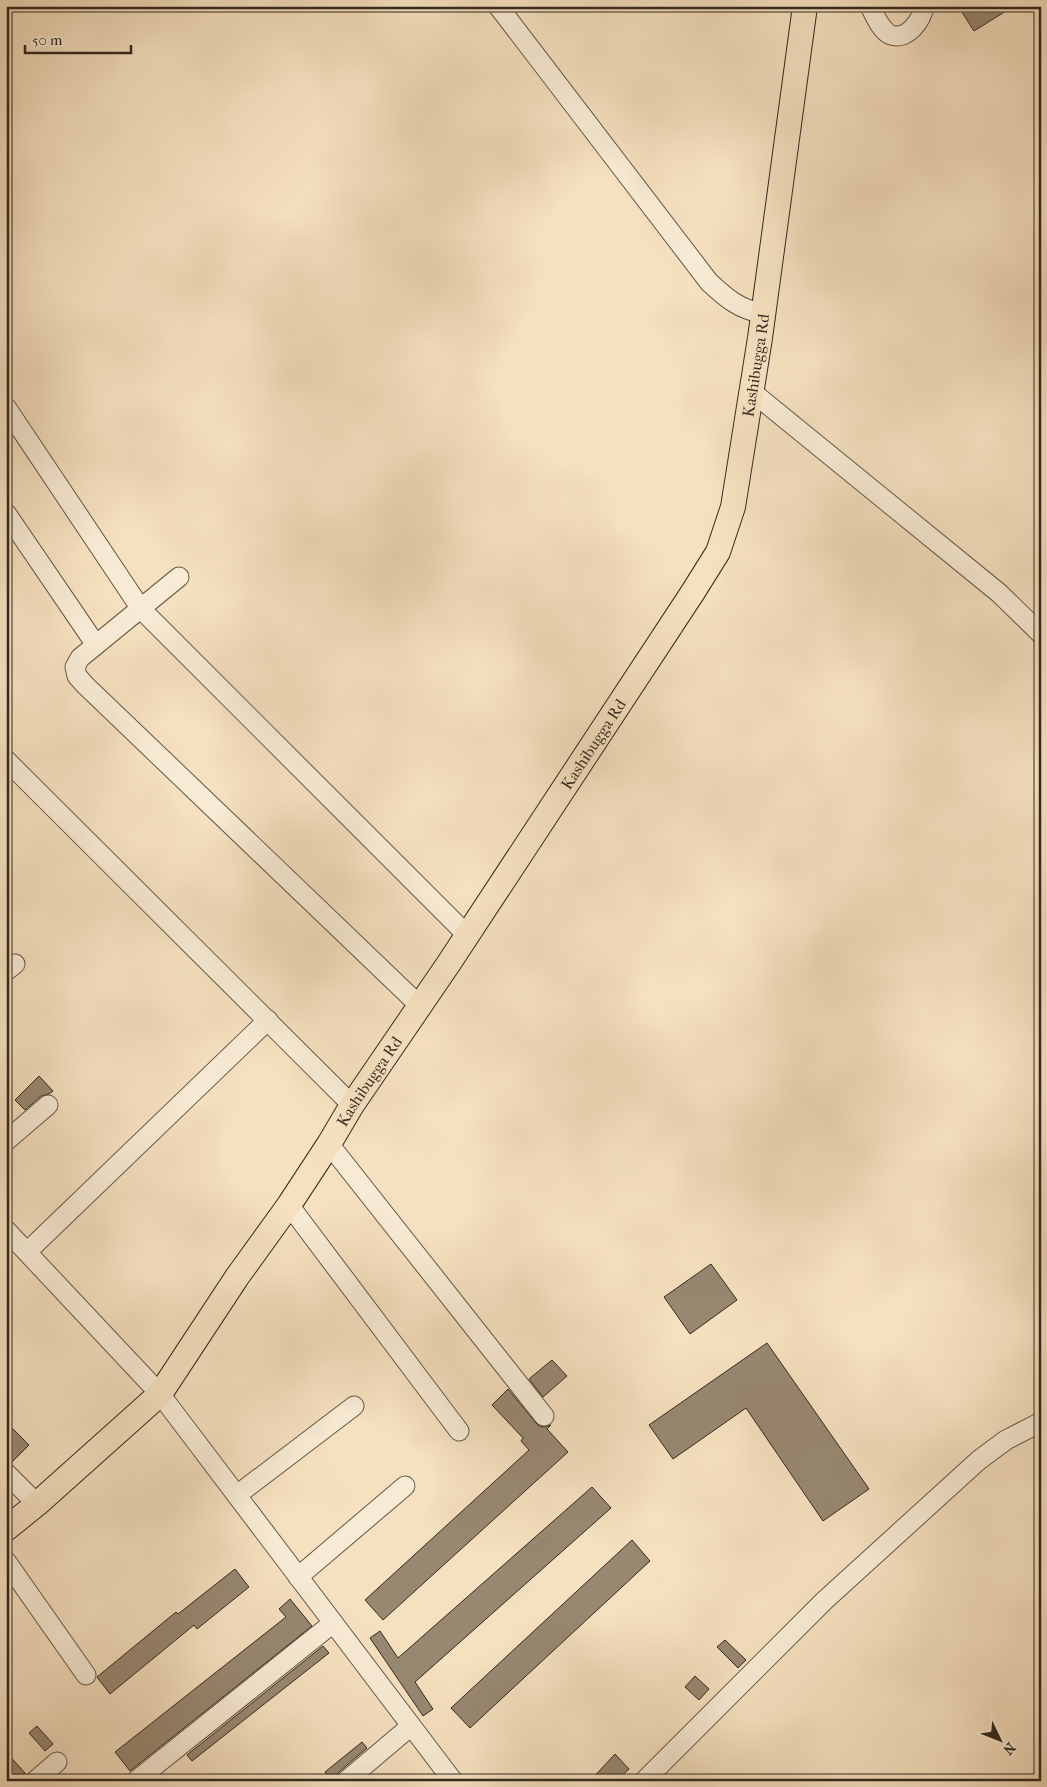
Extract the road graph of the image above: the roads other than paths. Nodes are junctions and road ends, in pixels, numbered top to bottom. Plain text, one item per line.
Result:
1 (498, 6) edge
2 (805, 6) edge
3 (870, 6) edge
4 (924, 6) edge
5 (764, 314) junction
6 (751, 392) junction
7 (6, 407) edge
8 (6, 513) edge
9 (179, 577) dead end
10 (141, 609) junction
11 (1041, 634) edge
12 (96, 645) junction
13 (6, 760) edge
14 (467, 935) junction
15 (420, 1006) junction
16 (268, 1020) junction
17 (48, 1104) dead end
18 (352, 1105) junction
19 (6, 1141) edge
20 (329, 1144) junction
21 (289, 1204) junction
22 (6, 1230) edge
23 (28, 1251) junction
24 (160, 1394) junction
25 (354, 1406) dead end
26 (544, 1416) dead end
27 (1041, 1422) edge
28 (458, 1431) dead end
29 (6, 1473) edge
30 (405, 1486) dead end
31 (237, 1496) junction
32 (37, 1504) junction
33 (6, 1529) edge
34 (6, 1561) edge
35 (298, 1577) junction
36 (334, 1623) junction
37 (86, 1675) dead end
38 (411, 1726) junction
39 (57, 1762) dead end
40 (137, 1780) edge
41 (35, 1781) edge
42 (346, 1781) edge
43 (452, 1781) edge
44 (644, 1781) edge

1 - 5 street
2 - 5 main road, Kashibugga Rd
3 - 4 street
5 - 6 main road, Kashibugga Rd
6 - 11 street
6 - 14 main road, Kashibugga Rd
7 - 10 street
8 - 12 street
9 - 10 street
10 - 12 street
10 - 14 street
12 - 15 street
13 - 16 street
14 - 15 main road, Kashibugga Rd
15 - 18 main road, Kashibugga Rd
16 - 18 street
16 - 23 street
17 - 19 street
18 - 20 main road, Kashibugga Rd
20 - 21 main road, Kashibugga Rd
20 - 26 street
21 - 24 main road, Kashibugga Rd
21 - 28 street
22 - 23 street
23 - 24 street
24 - 31 street
24 - 32 main road, Kashibugga Rd
25 - 31 street
27 - 44 street
29 - 32 street
30 - 35 street
31 - 35 street
32 - 33 main road, Kashibugga Rd
34 - 37 street
35 - 36 street
36 - 38 street
36 - 40 street
38 - 42 street
38 - 43 street
39 - 41 street

